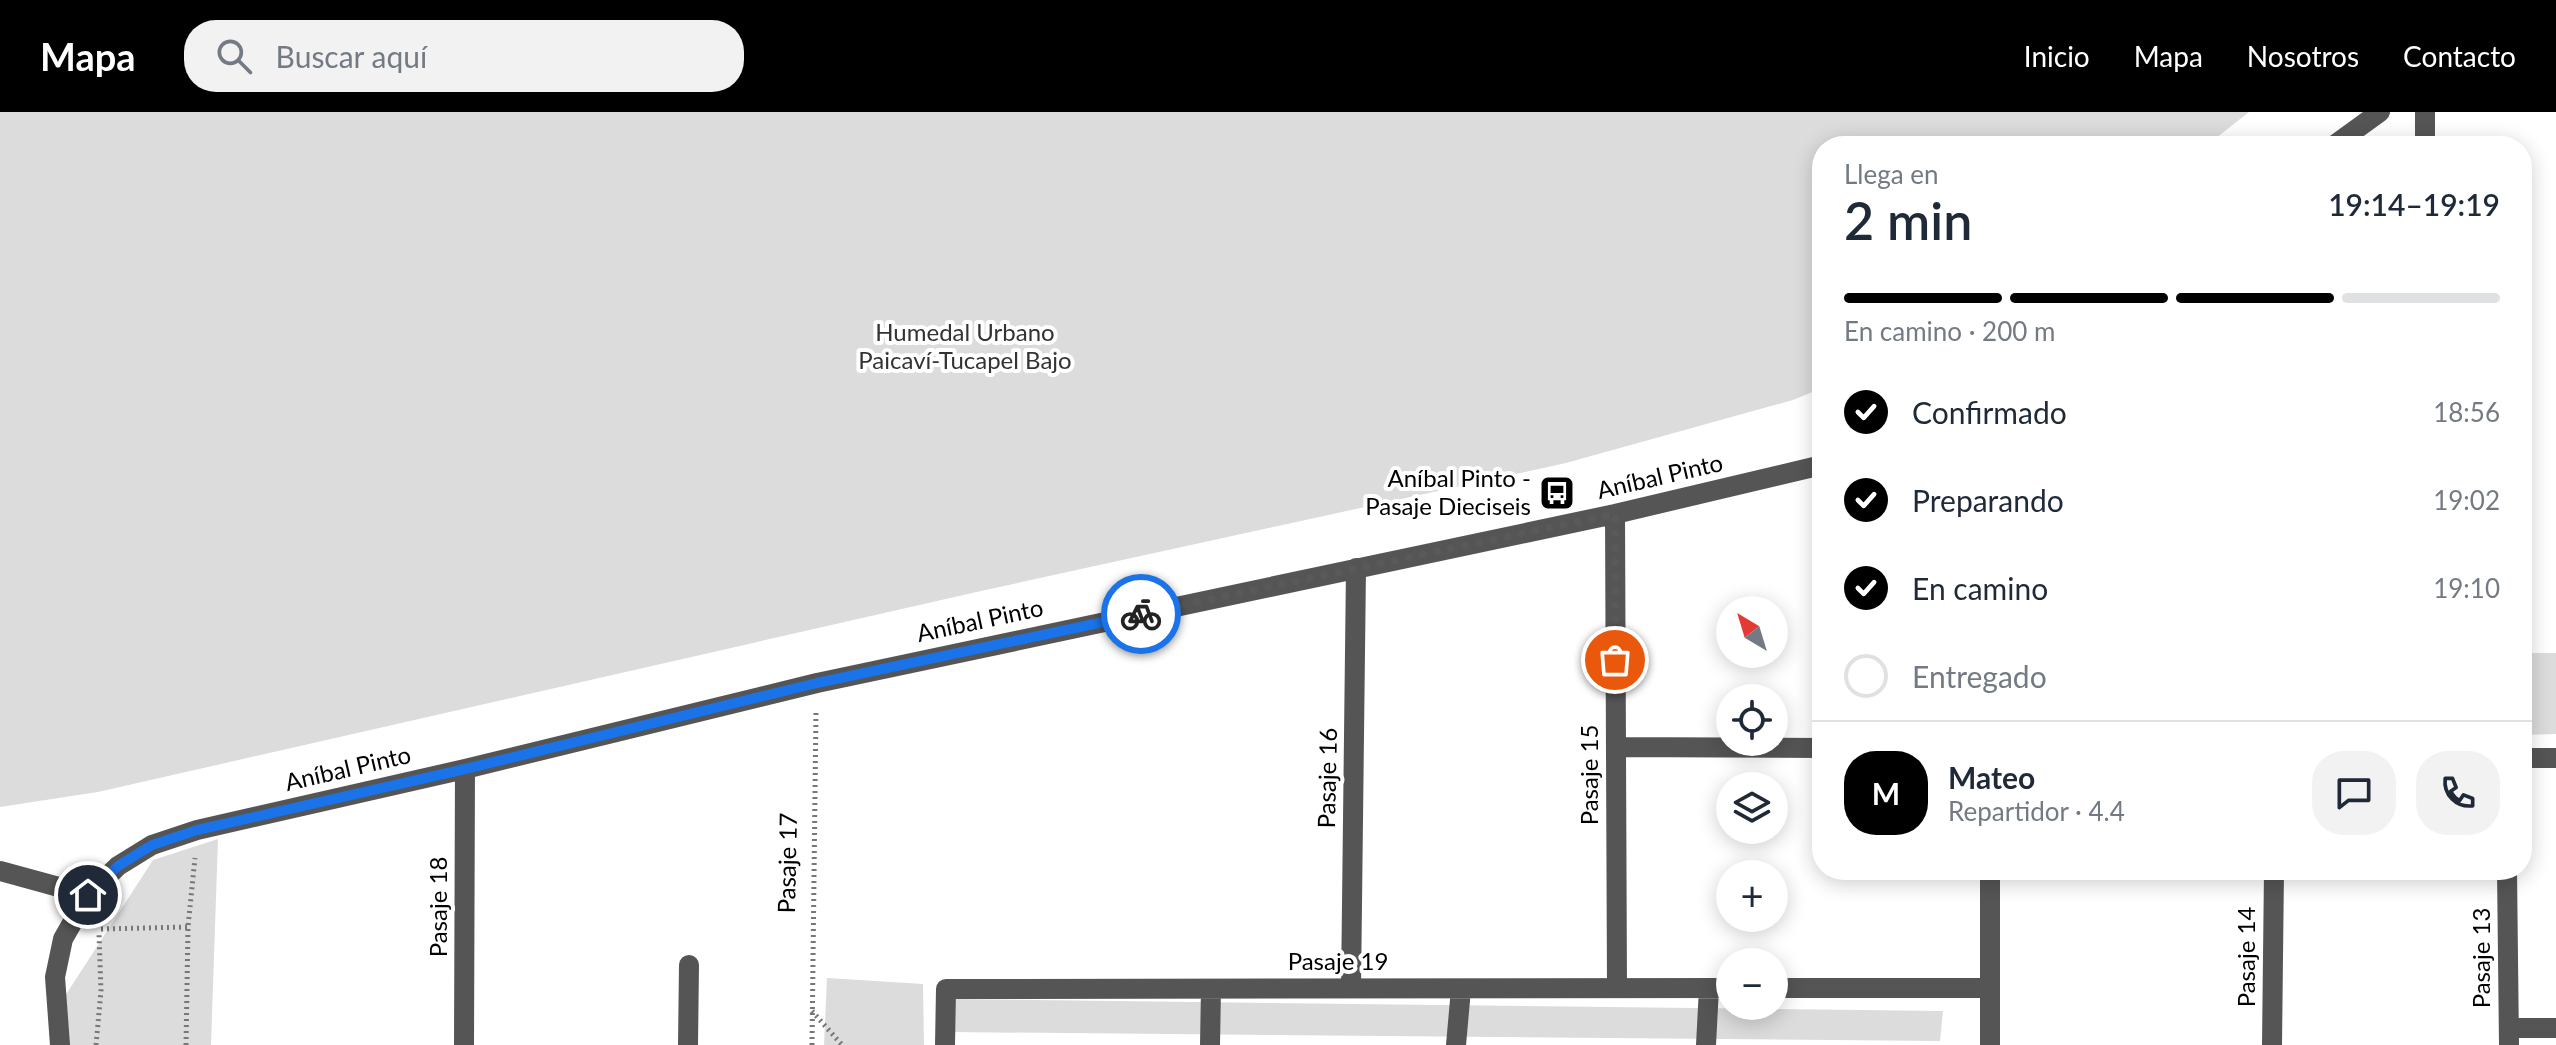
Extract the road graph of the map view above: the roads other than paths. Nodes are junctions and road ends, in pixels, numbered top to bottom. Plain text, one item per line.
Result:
1 (2380, 112) edge
2 (2425, 112) edge
3 (2347, 136) edge
4 (2425, 136) edge
5 (1812, 467) edge
6 (1615, 514) junction
7 (1356, 568) junction
8 (1616, 747) junction
9 (1812, 748) edge
10 (2532, 758) edge
11 (2556, 758) edge
12 (465, 769) junction
13 (0, 871) edge
14 (1990, 880) edge
15 (2274, 880) edge
16 (2507, 880) edge
17 (88, 895) junction
18 (689, 965) dead end
19 (1351, 988) junction
20 (1617, 988) junction
21 (1716, 988) edge
22 (1788, 988) edge
23 (1990, 988) junction
24 (1211, 989) junction
25 (1461, 989) junction
26 (1716, 1004) edge
27 (2556, 1028) edge
28 (2509, 1036) edge
29 (60, 1045) edge
30 (464, 1045) edge
31 (688, 1045) edge
32 (945, 1045) edge
33 (1210, 1045) edge
34 (1456, 1045) edge
35 (1706, 1045) edge
36 (1990, 1045) edge
37 (2272, 1045) edge

1 - 3 street
2 - 4 street
5 - 6 street, Aníbal Pinto
6 - 7 street, Aníbal Pinto
6 - 8 street, Pasaje 15
7 - 12 street, Aníbal Pinto
7 - 19 street, Pasaje 16
8 - 9 street
8 - 20 street, Pasaje 15
10 - 11 street
12 - 17 street, Aníbal Pinto
12 - 30 street, Pasaje 18
13 - 17 street
14 - 23 street
15 - 37 street, Pasaje 14
16 - 28 street, Pasaje 13
17 - 29 street, Aníbal Pinto
18 - 31 street
19 - 24 street, Pasaje 19
19 - 25 street, Pasaje 19
20 - 21 street, Pasaje 19
20 - 25 street, Pasaje 19
22 - 23 street
23 - 36 street
24 - 32 street, Pasaje 19
24 - 33 street
25 - 34 street
26 - 35 street
27 - 28 street

